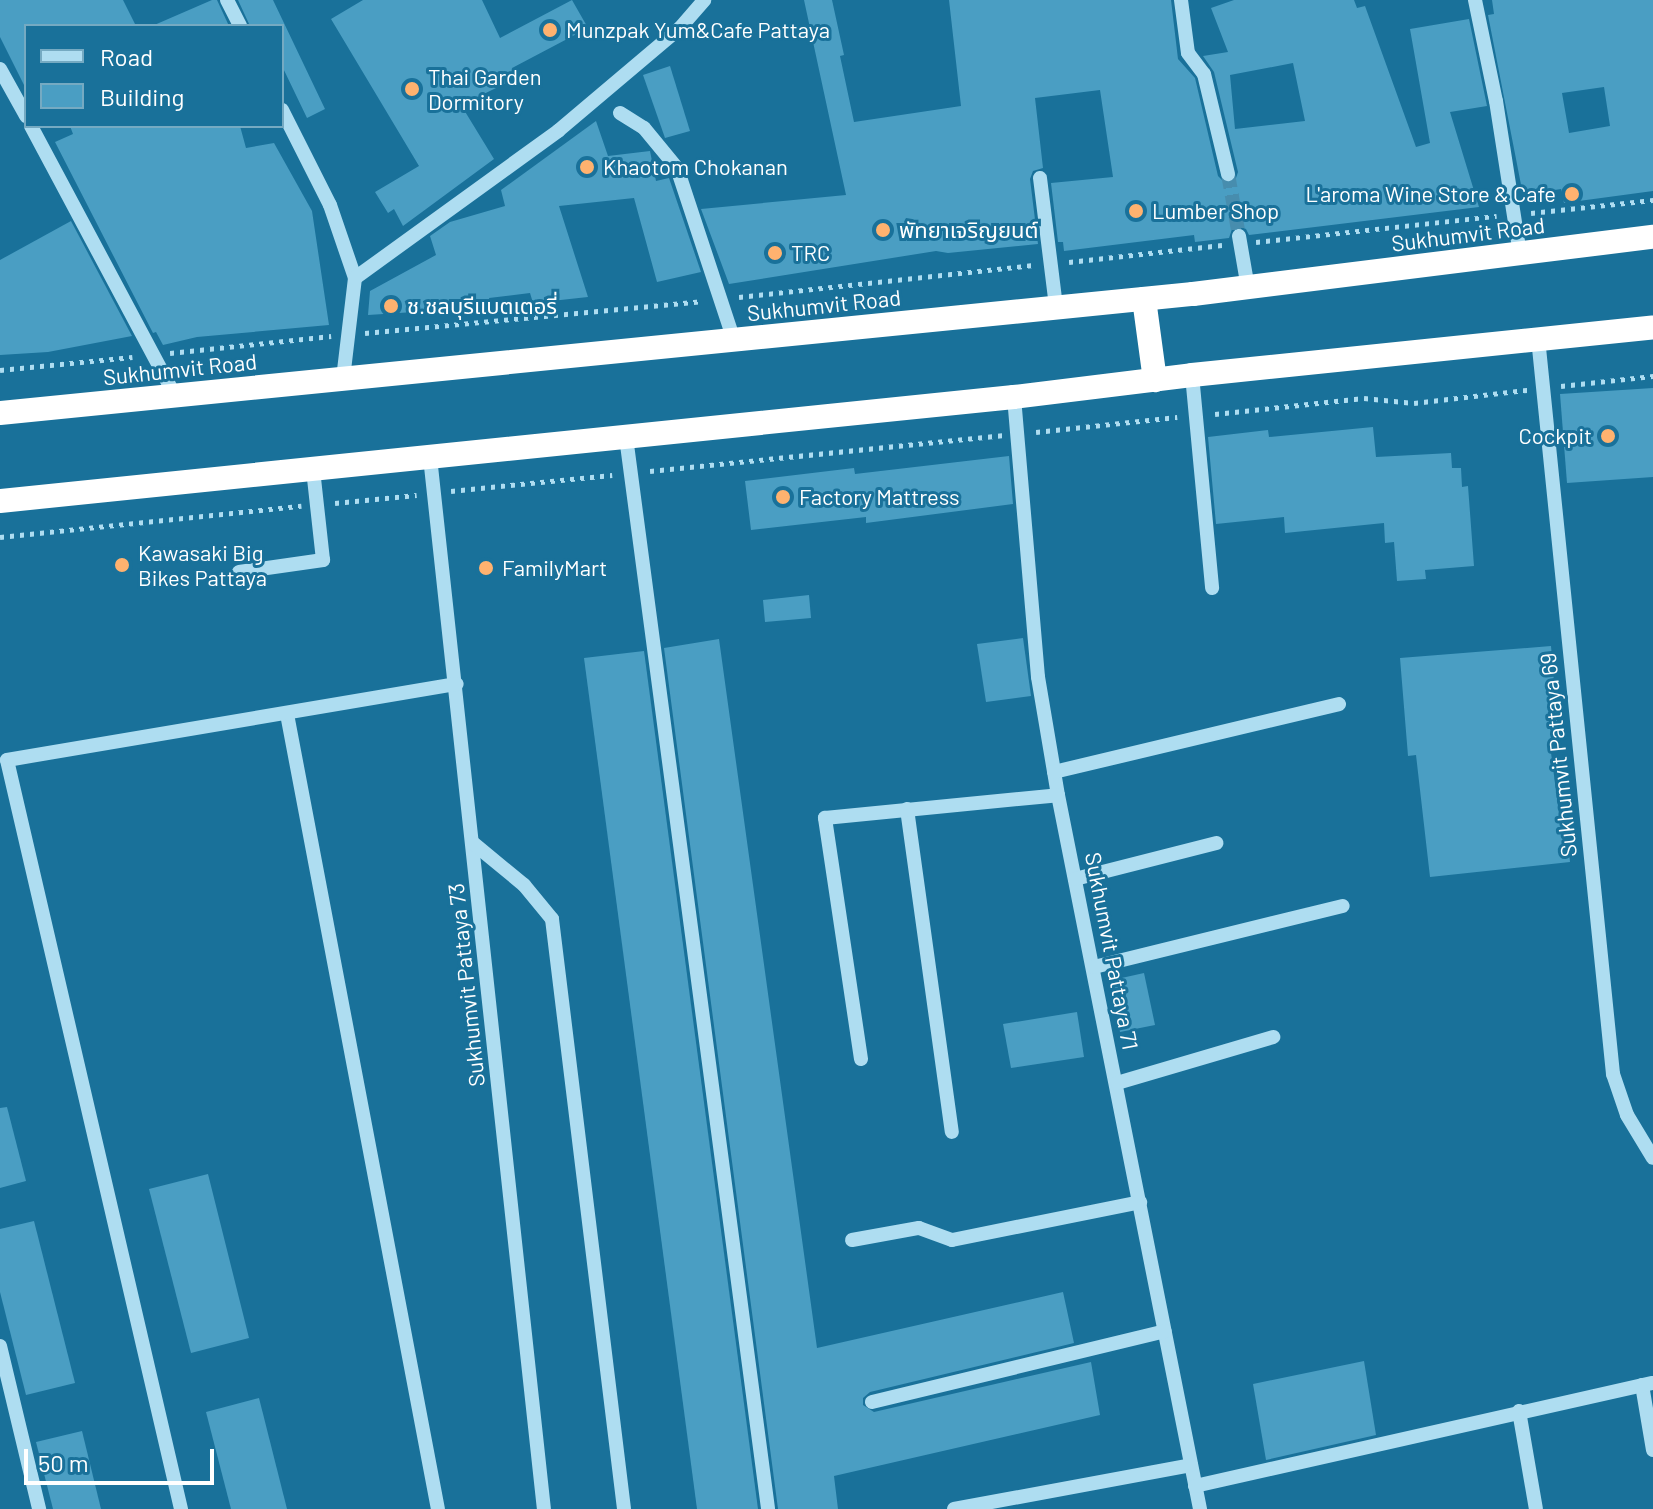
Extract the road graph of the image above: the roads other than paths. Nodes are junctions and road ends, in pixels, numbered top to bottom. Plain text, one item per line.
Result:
1 (227, 0) edge
2 (704, 0) edge
3 (1181, 0) edge
4 (1475, 0) edge
5 (239, 24) edge
6 (0, 69) edge
7 (24, 112) edge
8 (620, 113) dead end
9 (284, 114) edge
10 (32, 128) edge
11 (1228, 174) tunnel mouth
12 (1040, 178) dead end
13 (1653, 237) edge
14 (1240, 240) tunnel mouth
15 (1520, 254) junction
16 (355, 278) junction
17 (1248, 288) junction
18 (1144, 299) junction
19 (1056, 307) junction
20 (1653, 327) edge
21 (1538, 338) junction
22 (734, 340) junction
23 (1192, 375) junction
24 (343, 379) junction
25 (1155, 380) junction
26 (175, 396) junction
27 (1014, 397) junction
28 (0, 413) edge
29 (626, 437) junction
30 (430, 457) junction
31 (313, 469) junction
32 (0, 501) edge
33 (239, 572) dead end
34 (1212, 588) dead end
35 (457, 684) junction
36 (1339, 704) dead end
37 (287, 714) junction
38 (1054, 772) junction
39 (1058, 795) junction
40 (907, 809) junction
41 (473, 843) junction
42 (1216, 843) dead end
43 (1075, 879) junction
44 (1343, 906) dead end
45 (1094, 967) junction
46 (1273, 1037) dead end
47 (861, 1059) dead end
48 (1117, 1083) junction
49 (952, 1132) dead end
50 (1653, 1158) edge
51 (1140, 1202) junction
52 (852, 1240) dead end
53 (1165, 1331) junction
54 (0, 1346) edge
55 (1647, 1384) edge
56 (872, 1402) dead end
57 (1519, 1411) junction
58 (1653, 1450) edge
59 (1191, 1465) junction
60 (1195, 1486) junction
61 (39, 1509) edge
62 (181, 1509) edge
63 (438, 1509) edge
64 (544, 1509) edge
65 (624, 1509) edge
66 (768, 1509) edge
67 (954, 1509) edge
68 (1200, 1509) edge
69 (1536, 1509) edge

1 - 5 street
2 - 16 street
3 - 11 street
4 - 15 street
6 - 7 street
8 - 22 street
9 - 16 street
10 - 26 street
12 - 19 street
13 - 15 highway, Sukhumvit Road
14 - 17 street
15 - 17 highway, Sukhumvit Road
16 - 24 street
17 - 18 highway, Sukhumvit Road
18 - 19 highway, Sukhumvit Road
18 - 25 highway
19 - 22 highway, Sukhumvit Road
20 - 21 highway
21 - 23 highway
21 - 50 street, Sukhumvit Pattaya 69
22 - 24 highway, Sukhumvit Road
23 - 25 highway
23 - 34 street
24 - 26 highway, Sukhumvit Road
25 - 27 highway
26 - 28 highway, Sukhumvit Road
27 - 29 highway
27 - 38 street, Sukhumvit Pattaya 71
29 - 30 highway
29 - 66 street
30 - 31 highway
30 - 35 street, Sukhumvit Pattaya 73
31 - 32 highway
31 - 33 street
35 - 37 street
35 - 41 street, Sukhumvit Pattaya 73
36 - 38 street
37 - 62 street
37 - 63 street
38 - 39 street, Sukhumvit Pattaya 71
39 - 40 street
39 - 43 street, Sukhumvit Pattaya 71
40 - 47 street
40 - 49 street
41 - 64 street, Sukhumvit Pattaya 73
41 - 65 street
42 - 43 street
43 - 45 street, Sukhumvit Pattaya 71
44 - 45 street
45 - 48 street, Sukhumvit Pattaya 71
46 - 48 street
48 - 51 street, Sukhumvit Pattaya 71
51 - 52 street
51 - 53 street, Sukhumvit Pattaya 71
53 - 56 street
53 - 59 street, Sukhumvit Pattaya 71
54 - 61 street
55 - 57 street
55 - 58 street
57 - 60 street
57 - 69 street
59 - 60 street, Sukhumvit Pattaya 71
59 - 67 street
60 - 68 street, Sukhumvit Pattaya 71

